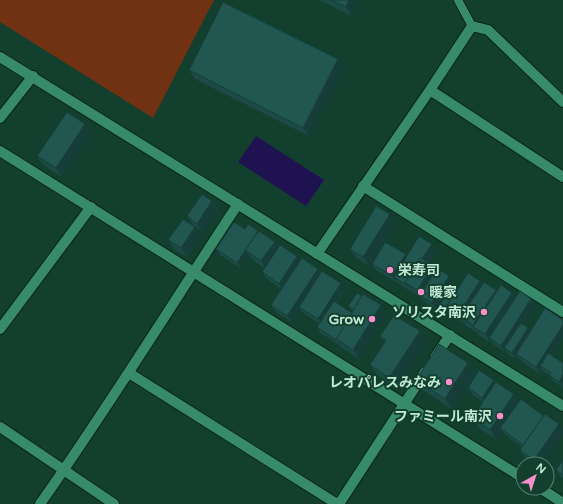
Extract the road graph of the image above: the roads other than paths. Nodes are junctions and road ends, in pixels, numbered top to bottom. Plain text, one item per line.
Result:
1 (458, 0) edge
2 (472, 26) junction
3 (0, 56) edge
4 (33, 76) junction
5 (430, 90) junction
6 (563, 102) edge
7 (0, 118) edge
8 (0, 151) edge
9 (563, 177) edge
10 (362, 186) junction
11 (238, 204) junction
12 (91, 207) junction
13 (317, 254) junction
14 (193, 271) junction
15 (563, 312) edge
16 (0, 329) edge
17 (450, 335) junction
18 (129, 373) junction
19 (404, 403) junction
20 (563, 406) edge
21 (0, 427) edge
22 (64, 470) junction
23 (515, 473) edge
24 (552, 496) edge
25 (563, 503) edge
26 (40, 504) edge
27 (114, 504) edge
28 (338, 504) edge

1 - 2 lane
2 - 5 street
2 - 6 street
3 - 4 street
4 - 7 street
4 - 11 street
5 - 9 street
5 - 10 street
8 - 12 street
10 - 13 street
10 - 15 street
11 - 13 street
11 - 14 street
12 - 14 street
12 - 16 street
13 - 17 street
14 - 18 street
14 - 19 street
17 - 19 street
17 - 20 street
18 - 22 street
18 - 28 street
19 - 23 street
19 - 28 street
21 - 22 street
22 - 26 street
22 - 27 street
24 - 25 street

